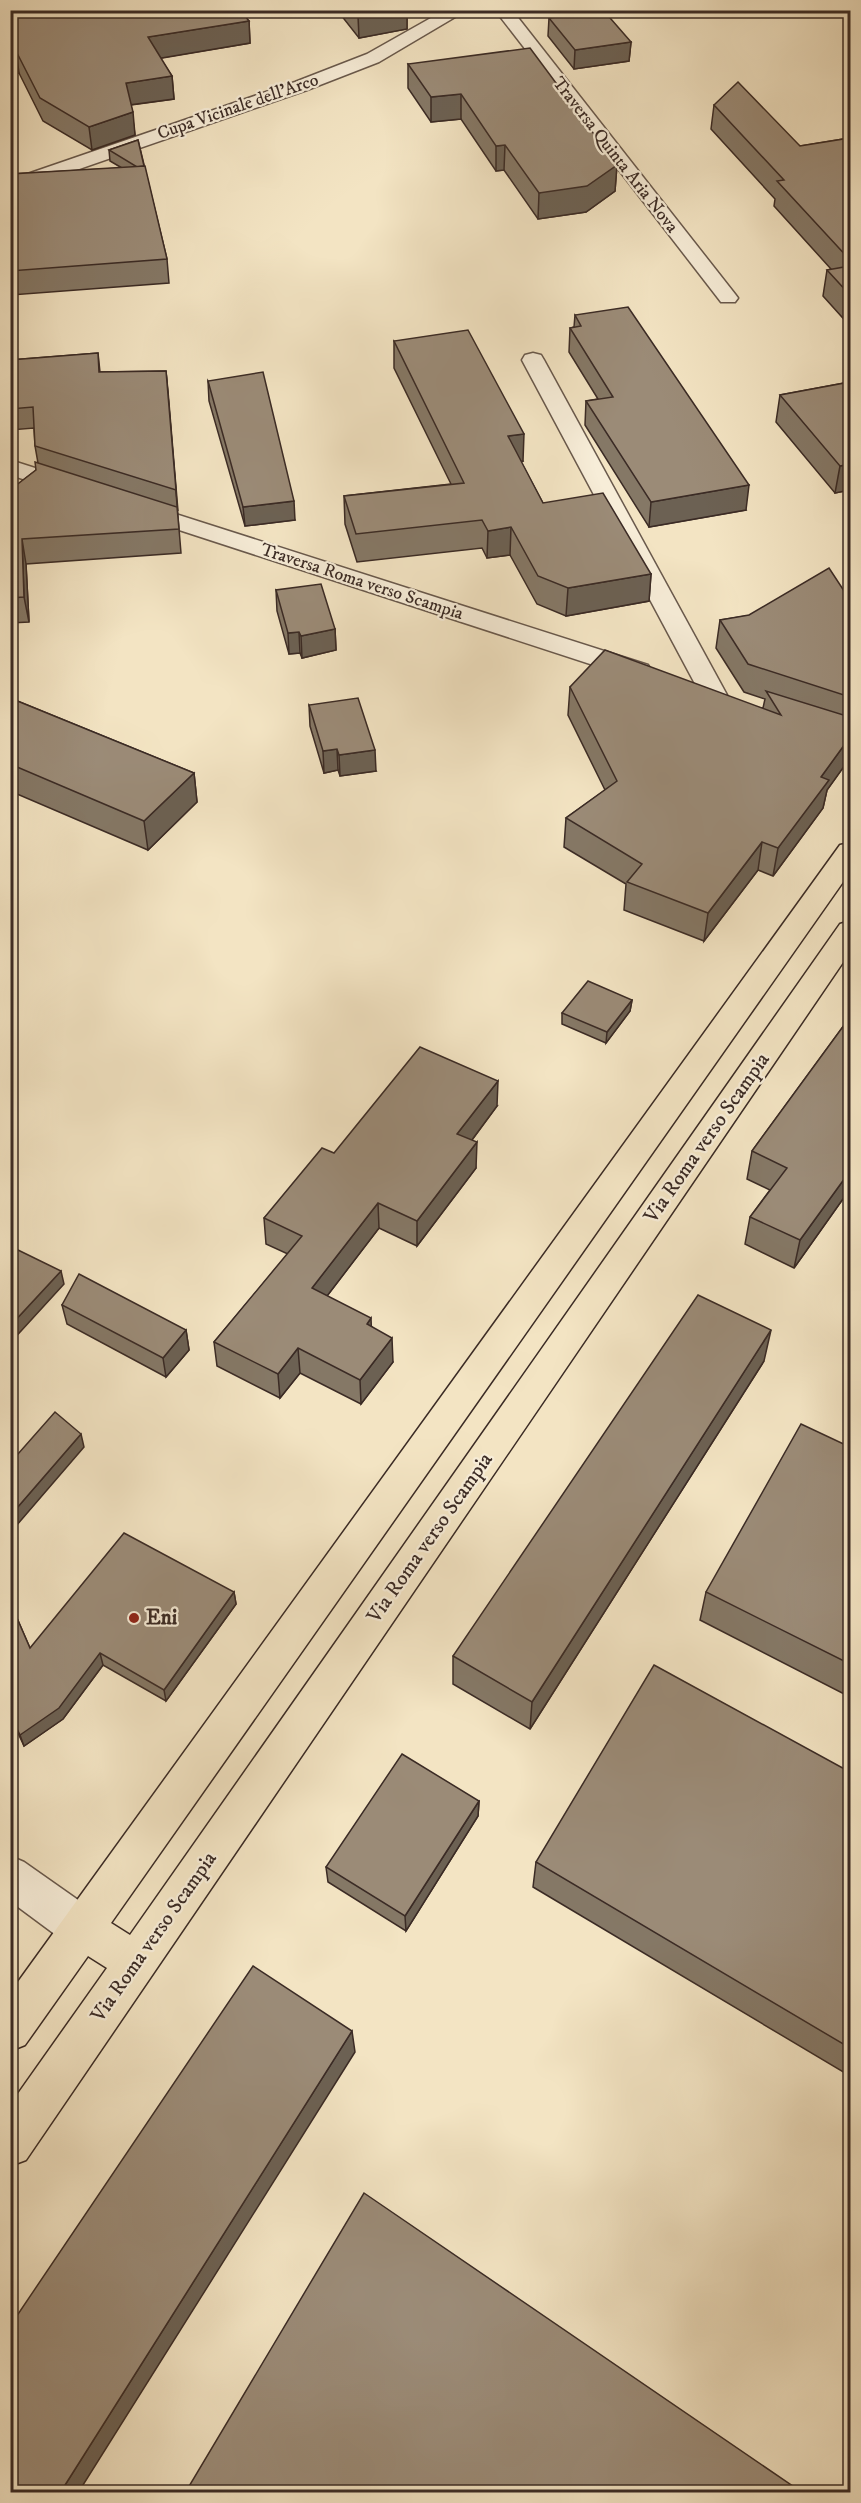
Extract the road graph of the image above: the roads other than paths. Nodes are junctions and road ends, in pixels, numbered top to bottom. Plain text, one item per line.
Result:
1 (459, 10) edge
2 (503, 10) edge
3 (14, 181) edge
4 (728, 298) dead end
5 (533, 360) dead end
6 (10, 467) edge
7 (850, 852) edge
8 (850, 932) edge
9 (10, 1876) edge
10 (83, 1929) junction
11 (136, 1963) junction
12 (10, 2030) edge
13 (10, 2144) edge

1 - 3 street, Cupa Vicinale dell'Arco
2 - 4 street, Traversa Quinta Aria Nova
5 - 6 street, Traversa Roma verso Scampia
7 - 10 main road
8 - 11 main road, Via Roma verso Scampia
9 - 10 street
10 - 11 main road
10 - 12 main road
11 - 13 main road, Via Roma verso Scampia

